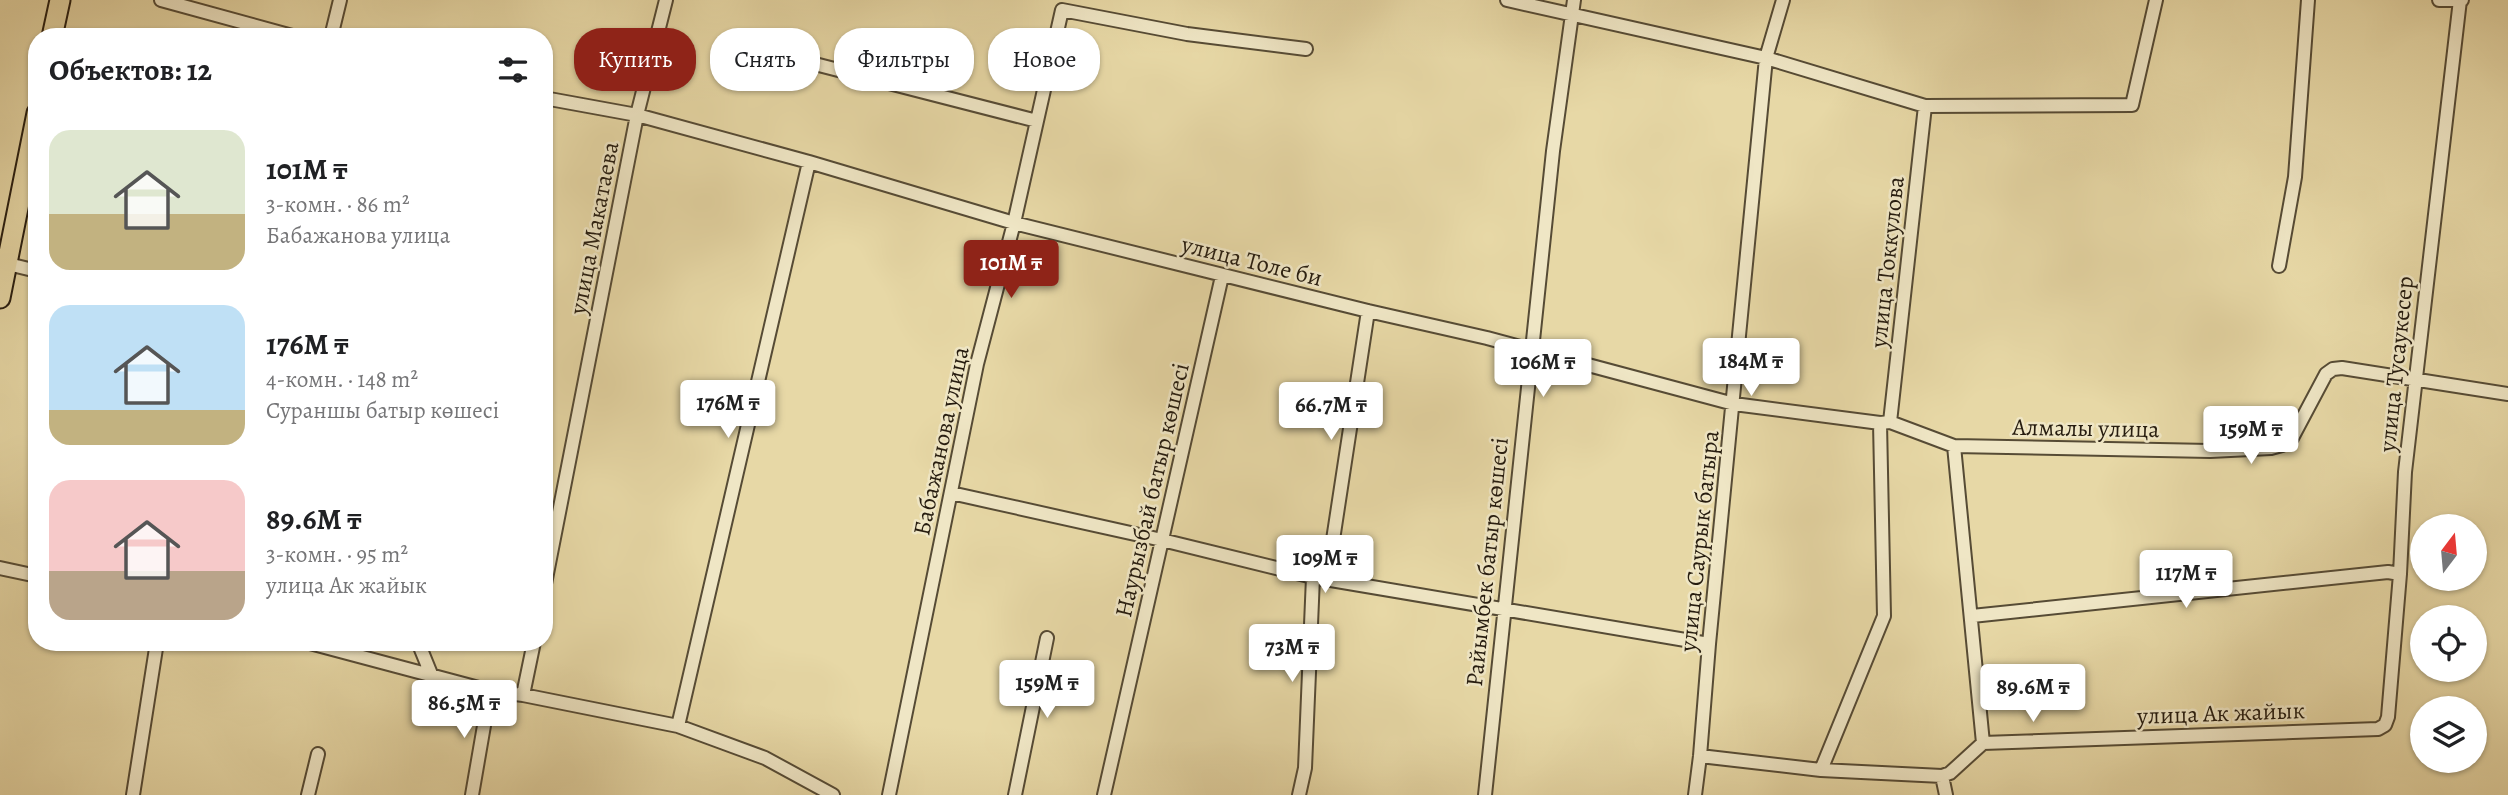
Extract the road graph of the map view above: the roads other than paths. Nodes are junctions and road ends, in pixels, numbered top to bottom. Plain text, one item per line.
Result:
1 (60, 0) edge
2 (161, 0) edge
3 (340, 0) edge
4 (666, 0) edge
5 (1507, 0) edge
6 (1574, 0) edge
7 (1783, 0) edge
8 (2156, 0) edge
9 (2308, 0) edge
10 (2439, 0) edge
11 (2461, 0) edge
12 (1572, 16) junction
13 (54, 28) edge
14 (264, 28) edge
15 (333, 28) edge
16 (1306, 49) dead end
17 (1766, 58) junction
18 (820, 65) edge
19 (553, 100) edge
20 (1925, 106) junction
21 (637, 115) junction
22 (1037, 121) junction
23 (28, 153) edge
24 (809, 162) junction
25 (1014, 223) junction
26 (3, 263) edge
27 (2279, 266) dead end
28 (28, 269) edge
29 (1223, 275) junction
30 (0, 298) edge
31 (1368, 311) junction
32 (1531, 351) junction
33 (2416, 381) junction
34 (2508, 394) edge
35 (1734, 404) junction
36 (1885, 423) junction
37 (1954, 446) junction
38 (951, 493) junction
39 (1162, 540) junction
40 (553, 543) edge
41 (0, 568) edge
42 (28, 574) edge
43 (2400, 574) junction
44 (1313, 577) junction
45 (1327, 579) junction
46 (1503, 607) junction
47 (1972, 616) junction
48 (1047, 638) dead end
49 (1709, 644) junction
50 (156, 651) edge
51 (341, 651) edge
52 (422, 651) edge
53 (532, 651) edge
54 (431, 674) junction
55 (490, 691) junction
56 (523, 695) junction
57 (678, 726) junction
58 (2378, 729) joint
59 (1983, 743) junction
60 (318, 754) dead end
61 (1700, 756) junction
62 (1821, 770) junction
63 (1941, 776) junction
64 (133, 795) edge
65 (308, 795) edge
66 (472, 795) edge
67 (833, 795) edge
68 (889, 795) edge
69 (1015, 795) edge
70 (1104, 795) edge
71 (1299, 795) edge
72 (1485, 795) edge
73 (1695, 795) edge
74 (1946, 795) edge

1 - 13 main road
2 - 14 street
3 - 15 street
4 - 21 street, улица Макатаева
5 - 12 street
6 - 12 street, Райымбек батыр көшесі
7 - 17 street, улица Саурык батыра
8 - 20 street
9 - 27 street
10 - 11 street
11 - 33 street, улица Тусаукесер
12 - 17 street
12 - 32 street, Райымбек батыр көшесі
16 - 22 street, Бабажанова улица
17 - 20 street
17 - 35 street, улица Саурык батыра
18 - 22 street
19 - 21 street, улица Толе би
20 - 36 street, улица Токкулова
21 - 24 street, улица Толе би
21 - 40 street, улица Макатаева
22 - 25 street, Бабажанова улица
23 - 26 main road
24 - 25 street, улица Толе би
24 - 57 street
25 - 29 street, улица Толе би
25 - 38 street, Бабажанова улица
26 - 28 street
26 - 30 main road
29 - 31 street, улица Толе би
29 - 39 street, Наурызбай батыр көшесі
31 - 32 street, улица Толе би
31 - 45 street
32 - 35 street, улица Толе би
32 - 46 street, Райымбек батыр көшесі
33 - 34 street, Алмалы улица
33 - 37 street, Алмалы улица
33 - 43 street, улица Тусаукесер
35 - 36 street, улица Толе би
35 - 49 street, улица Саурык батыра
36 - 37 street, улица Толе би
36 - 62 street, улица Токкулова
37 - 47 street
38 - 39 street
38 - 68 street, Бабажанова улица
39 - 44 street
39 - 70 street, Наурызбай батыр көшесі
41 - 42 street
43 - 47 street
43 - 58 street, улица Тусаукесер
44 - 45 street
44 - 71 street
45 - 46 street
46 - 49 street
46 - 72 street, Райымбек батыр көшесі
47 - 59 street
48 - 69 street
49 - 61 street, улица Саурык батыра
50 - 64 street
51 - 54 street
52 - 54 street
53 - 56 street
54 - 55 street
55 - 56 street
55 - 66 street
56 - 57 street
57 - 67 street
58 - 59 street, улица Ак жайык
59 - 63 street
60 - 65 street
61 - 62 street
61 - 73 street, улица Саурык батыра
62 - 63 street
63 - 74 street

